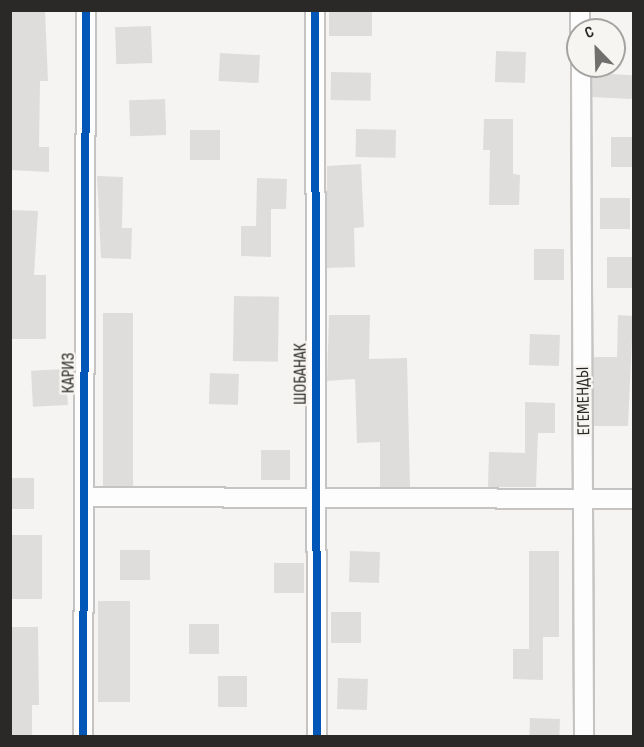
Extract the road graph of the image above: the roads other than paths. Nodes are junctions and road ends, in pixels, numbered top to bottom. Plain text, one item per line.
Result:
1 (86, 10) edge
2 (315, 10) edge
3 (580, 78) edge
4 (84, 497) junction
5 (317, 498) junction
6 (585, 498) junction
7 (633, 499) edge
8 (82, 736) edge
9 (317, 736) edge
10 (584, 736) edge

1 - 4 street, КАРИЗ
2 - 5 street, ШОБАНАК
3 - 6 street, ЕГЕМЕНДЫ
4 - 5 street
4 - 8 street, КАРИЗ
5 - 6 street
5 - 9 street, ШОБАНАК
6 - 7 street
6 - 10 street, ЕГЕМЕНДЫ

